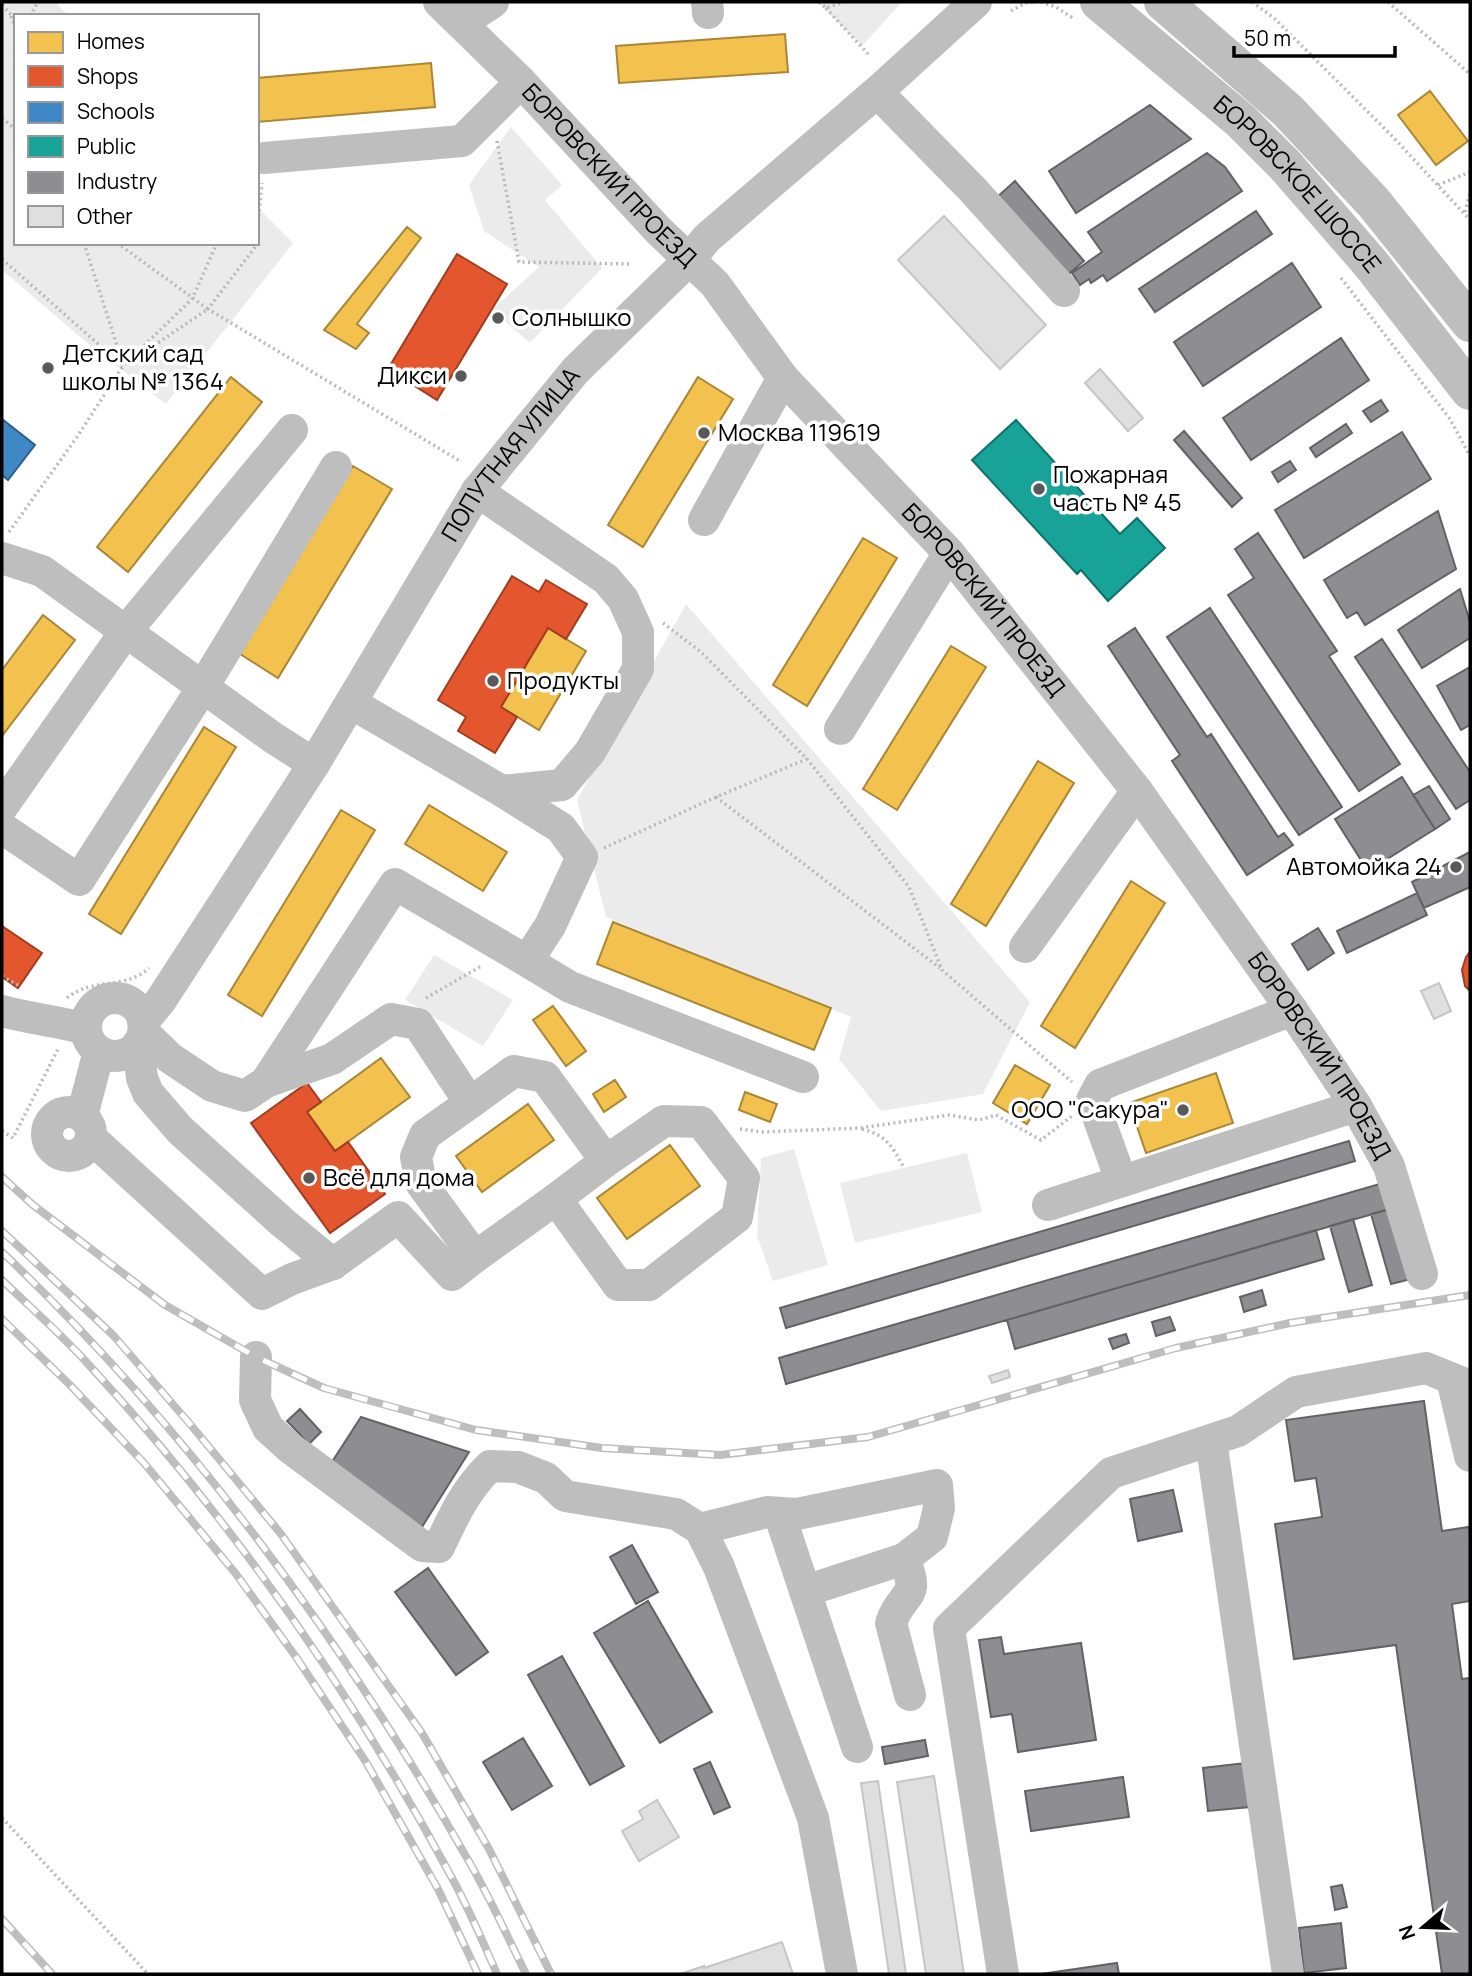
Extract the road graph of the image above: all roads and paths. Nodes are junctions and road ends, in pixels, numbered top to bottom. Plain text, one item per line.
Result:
1 (493, 2) edge
2 (819, 2) edge
3 (844, 2) edge
4 (976, 2) edge
5 (1038, 2) edge
6 (1163, 2) edge
7 (1206, 2) edge
8 (1252, 2) edge
9 (1388, 2) edge
10 (2, 5) edge
11 (826, 8) junction
12 (1011, 11) dead end
13 (1088, 11) edge
14 (450, 12) edge
15 (11, 15) junction
16 (14, 18) edge
17 (14, 24) edge
18 (869, 55) dead end
19 (1233, 63) junction
20 (1470, 74) edge
21 (521, 82) junction
22 (877, 92) junction
23 (491, 112) junction
24 (264, 158) joint
25 (1470, 172) edge
26 (1438, 185) junction
27 (1470, 193) edge
28 (259, 212) edge
29 (1465, 212) junction
30 (1470, 220) edge
31 (84, 245) edge
32 (120, 245) edge
33 (216, 245) edge
34 (254, 245) edge
35 (2, 260) edge
36 (689, 260) junction
37 (629, 264) dead end
38 (1333, 268) dead end
39 (1064, 291) dead end
40 (192, 299) junction
41 (208, 309) junction
42 (1470, 323) edge
43 (123, 366) junction
44 (783, 379) junction
45 (1470, 391) edge
46 (292, 430) dead end
47 (1470, 456) edge
48 (460, 461) dead end
49 (336, 467) dead end
50 (477, 491) junction
51 (704, 520) dead end
52 (6, 545) edge
53 (948, 553) junction
54 (659, 620) dead end
55 (126, 631) junction
56 (203, 687) junction
57 (351, 703) junction
58 (840, 729) dead end
59 (807, 760) junction
60 (314, 764) junction
61 (502, 791) junction
62 (1137, 791) junction
63 (716, 797) junction
64 (2, 807) edge
65 (2, 828) edge
66 (582, 857) junction
67 (1025, 947) dead end
68 (517, 955) junction
69 (149, 967) dead end
70 (942, 970) junction
71 (63, 1003) dead end
72 (1292, 1010) junction
73 (2, 1012) edge
74 (391, 1019) junction
75 (142, 1020) junction
76 (93, 1040) junction
77 (59, 1046) dead end
78 (803, 1077) dead end
79 (266, 1082) junction
80 (1092, 1100) junction
81 (470, 1103) junction
82 (1356, 1107) junction
83 (701, 1122) junction
84 (860, 1128) junction
85 (2, 1131) edge
86 (606, 1161) junction
87 (904, 1168) dead end
88 (1121, 1180) junction
89 (556, 1199) junction
90 (1048, 1205) dead end
91 (475, 1258) junction
92 (333, 1264) junction
93 (1422, 1274) dead end
94 (256, 1357) dead end
95 (1461, 1382) edge
96 (1211, 1440) junction
97 (1470, 1456) edge
98 (779, 1513) junction
99 (700, 1529) junction
100 (904, 1559) junction
101 (805, 1591) junction
102 (911, 1695) dead end
103 (857, 1747) dead end
104 (2, 1818) edge
105 (148, 1974) edge
106 (842, 1974) edge
107 (1003, 1974) edge
108 (1288, 1974) edge

1 - 14 street
2 - 11 path
3 - 11 path
4 - 22 street, ПОПУТНАЯ УЛИЦА
5 - 12 path
5 - 13 path
6 - 19 main road, БОРОВСКОЕ ШОССЕ
7 - 19 main road
8 - 26 path
9 - 20 path
10 - 15 path
11 - 18 path
13 - 45 main road, БОРОВСКОЕ ШОССЕ
14 - 21 street, БОРОВСКИЙ ПРОЕЗД
15 - 16 path
15 - 17 path
19 - 42 main road, БОРОВСКОЕ ШОССЕ
21 - 23 street
21 - 36 street, БОРОВСКИЙ ПРОЕЗД
22 - 36 street, ПОПУТНАЯ УЛИЦА
22 - 39 street
23 - 24 street
23 - 37 path
24 - 28 path
25 - 26 path
26 - 29 path
27 - 29 path
29 - 30 path
31 - 43 path
32 - 40 path
33 - 40 path
34 - 41 path
35 - 43 path
36 - 44 street, БОРОВСКИЙ ПРОЕЗД
36 - 50 street, ПОПУТНАЯ УЛИЦА
38 - 47 path
40 - 41 path
40 - 43 path
41 - 43 path
41 - 48 path
43 - 52 path
44 - 51 street
44 - 53 street, БОРОВСКИЙ ПРОЕЗД
46 - 55 street
49 - 56 street
50 - 57 street, ПОПУТНАЯ УЛИЦА
50 - 61 street
52 - 55 street
53 - 58 street
53 - 62 street, БОРОВСКИЙ ПРОЕЗД
54 - 59 path
55 - 56 street
55 - 64 street
56 - 60 street
56 - 65 street
57 - 60 street, ПОПУТНАЯ УЛИЦА
57 - 61 street
59 - 63 path
59 - 70 path
60 - 75 street, ПОПУТНАЯ УЛИЦА
61 - 66 street
62 - 67 street
62 - 72 street, БОРОВСКИЙ ПРОЕЗД
63 - 66 path
63 - 70 path
66 - 68 street
68 - 74 path
68 - 78 street
68 - 79 street
69 - 71 path
70 - 80 path
72 - 80 street
72 - 82 street, БОРОВСКИЙ ПРОЕЗД
73 - 76 street
74 - 79 street
74 - 81 street
75 - 76 street
75 - 76 street
75 - 79 street
75 - 92 street
76 - 92 street
77 - 85 path
80 - 84 path
80 - 88 street
81 - 86 street
81 - 91 street
82 - 88 street
82 - 93 street, БОРОВСКИЙ ПРОЕЗД
83 - 84 path
83 - 86 street
83 - 89 street
84 - 87 path
86 - 89 street
88 - 90 street
89 - 91 street
91 - 92 street
94 - 99 street
95 - 96 street
95 - 97 street
96 - 107 street
96 - 108 street
98 - 99 street
98 - 100 street
98 - 101 street
99 - 106 street
100 - 101 street
100 - 102 street
101 - 103 street
104 - 105 path

